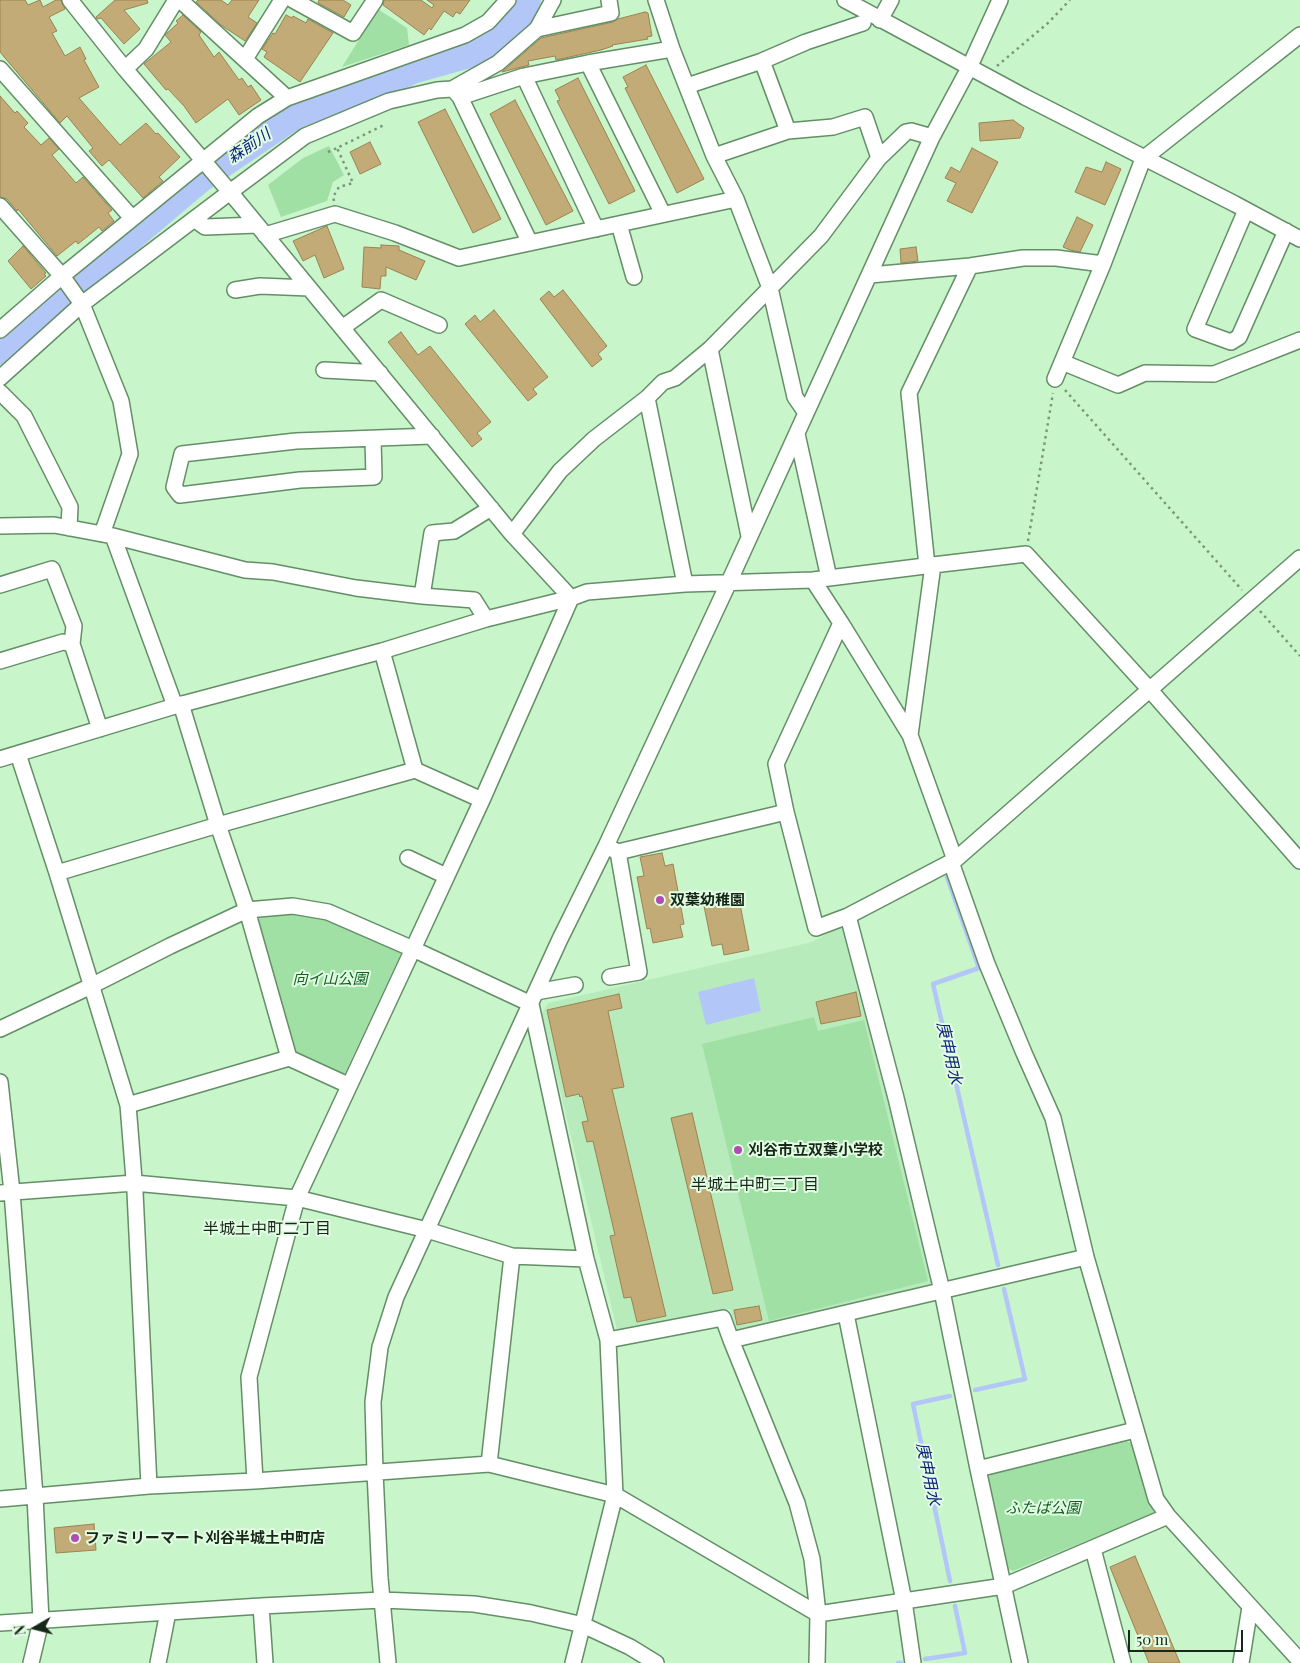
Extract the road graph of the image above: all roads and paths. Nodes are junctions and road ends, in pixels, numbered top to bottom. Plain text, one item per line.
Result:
1 (70, 0) edge
2 (176, 0) edge
3 (180, 0) edge
4 (282, 0) edge
5 (293, 0) edge
6 (375, 0) edge
7 (508, 0) edge
8 (553, 0) edge
9 (609, 0) edge
10 (656, 0) edge
11 (845, 0) edge
12 (905, 0) edge
13 (1000, 0) edge
14 (1070, 0) edge
15 (889, 2) edge
16 (880, 20) junction
17 (863, 23) dead end
18 (538, 29) junction
19 (1300, 35) edge
20 (672, 50) junction
21 (245, 59) junction
22 (762, 61) junction
23 (588, 63) junction
24 (969, 68) junction
25 (0, 69) edge
26 (125, 69) junction
27 (524, 76) junction
28 (985, 76) junction
29 (687, 86) junction
30 (456, 93) junction
31 (287, 98) junction
32 (386, 124) dead end
33 (788, 131) junction
34 (932, 137) junction
35 (337, 148) junction
36 (328, 152) dead end
37 (714, 156) junction
38 (879, 158) junction
39 (1144, 159) junction
40 (202, 160) junction
41 (230, 192) junction
42 (736, 199) junction
43 (0, 206) edge
44 (1246, 210) junction
45 (335, 214) junction
46 (663, 214) junction
47 (132, 218) junction
48 (194, 219) junction
49 (619, 224) junction
50 (596, 229) junction
51 (261, 230) junction
52 (1286, 231) junction
53 (1300, 239) edge
54 (530, 243) junction
55 (1103, 264) junction
56 (970, 266) junction
57 (870, 275) junction
58 (62, 276) junction
59 (634, 277) dead end
60 (309, 288) junction
61 (770, 288) junction
62 (235, 290) dead end
63 (82, 304) junction
64 (439, 325) dead end
65 (342, 328) junction
66 (0, 330) edge
67 (1300, 340) edge
68 (710, 349) junction
69 (1062, 362) junction
70 (324, 370) dead end
71 (380, 373) junction
72 (0, 378) edge
73 (1055, 380) junction
74 (0, 392) edge
75 (647, 398) junction
76 (806, 413) junction
77 (797, 434) junction
78 (432, 436) junction
79 (373, 439) junction
80 (491, 508) junction
81 (0, 526) edge
82 (69, 528) junction
83 (512, 534) junction
84 (107, 535) junction
85 (749, 536) junction
86 (1026, 554) junction
87 (1300, 558) edge
88 (930, 566) junction
89 (829, 578) junction
90 (813, 580) junction
91 (729, 582) junction
92 (685, 584) junction
93 (0, 586) edge
94 (422, 596) junction
95 (571, 598) junction
96 (1251, 601) junction
97 (486, 619) junction
98 (841, 623) junction
99 (72, 644) junction
100 (382, 651) junction
101 (1300, 656) edge
102 (0, 662) edge
103 (1150, 690) junction
104 (178, 705) junction
105 (100, 729) junction
106 (910, 735) junction
107 (18, 754) junction
108 (0, 759) edge
109 (415, 770) junction
110 (482, 800) junction
111 (786, 812) junction
112 (218, 825) junction
113 (612, 849) junction
114 (408, 858) dead end
115 (953, 861) junction
116 (1300, 861) edge
117 (57, 874) junction
118 (446, 876) junction
119 (247, 910) junction
120 (848, 916) junction
121 (413, 949) junction
122 (610, 977) dead end
123 (574, 984) dead end
124 (92, 986) junction
125 (534, 998) junction
126 (0, 1029) edge
127 (289, 1058) junction
128 (0, 1082) edge
129 (348, 1085) junction
130 (128, 1105) junction
131 (134, 1183) junction
132 (6, 1193) edge
133 (297, 1198) junction
134 (427, 1230) junction
135 (512, 1256) junction
136 (1086, 1257) junction
137 (586, 1259) junction
138 (942, 1291) junction
139 (846, 1314) junction
140 (608, 1340) junction
141 (732, 1340) junction
142 (1135, 1430) junction
143 (489, 1464) junction
144 (978, 1469) junction
145 (375, 1472) junction
146 (255, 1481) junction
147 (149, 1486) junction
148 (615, 1495) junction
149 (35, 1496) junction
150 (0, 1499) edge
151 (1168, 1516) junction
152 (1093, 1549) junction
153 (1004, 1586) junction
154 (382, 1600) junction
155 (904, 1601) junction
156 (261, 1606) junction
157 (1250, 1607) junction
158 (168, 1612) junction
159 (818, 1614) junction
160 (41, 1621) junction
161 (0, 1624) edge
162 (583, 1625) junction
163 (1300, 1661) edge
164 (31, 1663) edge
165 (158, 1663) edge
166 (265, 1663) edge
167 (388, 1663) edge
168 (573, 1663) edge
169 (656, 1663) edge
170 (817, 1663) edge
171 (913, 1663) edge
172 (1020, 1663) edge
173 (1123, 1663) edge
174 (1242, 1663) edge

1 - 26 street
2 - 26 street
3 - 21 street
4 - 21 street
5 - 6 street
7 - 31 street
8 - 18 street
9 - 18 street
10 - 20 street
11 - 16 street
12 - 15 street
13 - 24 street
14 - 28 path
15 - 16 street
16 - 24 street
17 - 22 street
18 - 30 street
19 - 39 street
20 - 23 street
20 - 29 street
21 - 31 street
22 - 29 street
22 - 33 street
23 - 27 street
23 - 46 street
24 - 28 street
24 - 34 street
25 - 47 street
26 - 40 street
27 - 30 street
27 - 50 street
28 - 39 street
29 - 37 street
30 - 41 street
30 - 54 street
31 - 40 street
32 - 35 path
33 - 37 street
33 - 38 street
34 - 38 street
34 - 57 street
35 - 36 path
35 - 45 path
37 - 42 street
38 - 61 street
39 - 44 street
39 - 55 street
40 - 41 street
40 - 47 street
41 - 48 street
41 - 51 street
42 - 46 street
42 - 61 street
43 - 58 street
44 - 52 street
44 - 52 street
45 - 51 street
45 - 54 street
46 - 49 street
47 - 58 street
48 - 51 street
48 - 63 street
49 - 50 street
49 - 59 street
50 - 54 street
51 - 60 street
52 - 53 street
55 - 56 street
55 - 69 street
56 - 57 street
56 - 88 street
57 - 76 street
58 - 63 street
58 - 66 street
60 - 62 street
60 - 65 street
61 - 68 street
61 - 76 street
63 - 72 street
63 - 84 street
64 - 65 street
65 - 71 street
67 - 69 street
68 - 75 street
68 - 85 street
69 - 73 street
70 - 71 street
71 - 78 street
73 - 86 path
73 - 96 path
74 - 82 street
75 - 83 street
75 - 92 street
76 - 77 street
77 - 85 street
77 - 89 street
78 - 79 street
78 - 80 street
79 - 79 street
80 - 83 street
80 - 94 street
81 - 82 street
82 - 84 street
83 - 95 street
84 - 94 street
84 - 104 street
85 - 91 street
86 - 88 street
86 - 103 street
87 - 96 street
88 - 89 street
88 - 106 street
89 - 90 street
90 - 91 street
90 - 98 street
91 - 92 street
91 - 113 street
92 - 95 street
93 - 99 street
94 - 97 street
95 - 97 street
95 - 110 street
96 - 101 path
96 - 103 street
97 - 100 street
98 - 106 street
98 - 111 street
99 - 102 street
99 - 105 street
100 - 104 street
100 - 109 street
103 - 115 street
103 - 116 street
104 - 105 street
104 - 112 street
105 - 107 street
106 - 115 street
107 - 108 street
107 - 117 street
109 - 110 street
109 - 112 street
110 - 118 street
111 - 113 street
111 - 120 street
112 - 117 street
112 - 119 street
113 - 122 street
113 - 125 street
114 - 118 street
115 - 120 street
115 - 136 street
117 - 124 street
118 - 121 street
119 - 121 street
119 - 124 street
119 - 127 street
120 - 138 street
121 - 125 street
121 - 129 street
123 - 125 street
124 - 126 street
124 - 130 street
125 - 134 street
125 - 137 street
127 - 129 street
127 - 130 street
128 - 132 street
129 - 133 street
130 - 131 street
131 - 132 street
131 - 133 street
131 - 147 street
132 - 149 street
133 - 134 street
133 - 146 street
134 - 135 street
134 - 145 street
135 - 137 street
135 - 143 street
136 - 138 street
136 - 142 street
137 - 140 street
138 - 139 street
138 - 144 street
139 - 141 street
139 - 155 street
140 - 141 street
140 - 148 street
141 - 159 street
142 - 144 street
142 - 151 street
143 - 145 street
143 - 148 street
144 - 153 street
145 - 146 street
145 - 154 street
146 - 147 street
147 - 149 street
148 - 159 street
148 - 162 street
149 - 150 street
149 - 160 street
151 - 152 street
151 - 157 street
152 - 153 street
152 - 173 street
153 - 155 street
153 - 172 street
154 - 156 street
154 - 162 street
154 - 167 street
155 - 159 street
155 - 171 street
156 - 158 street
156 - 166 street
157 - 163 street
157 - 174 street
158 - 160 street
158 - 165 street
159 - 170 street
160 - 161 street
160 - 164 street
162 - 168 street
162 - 169 street

